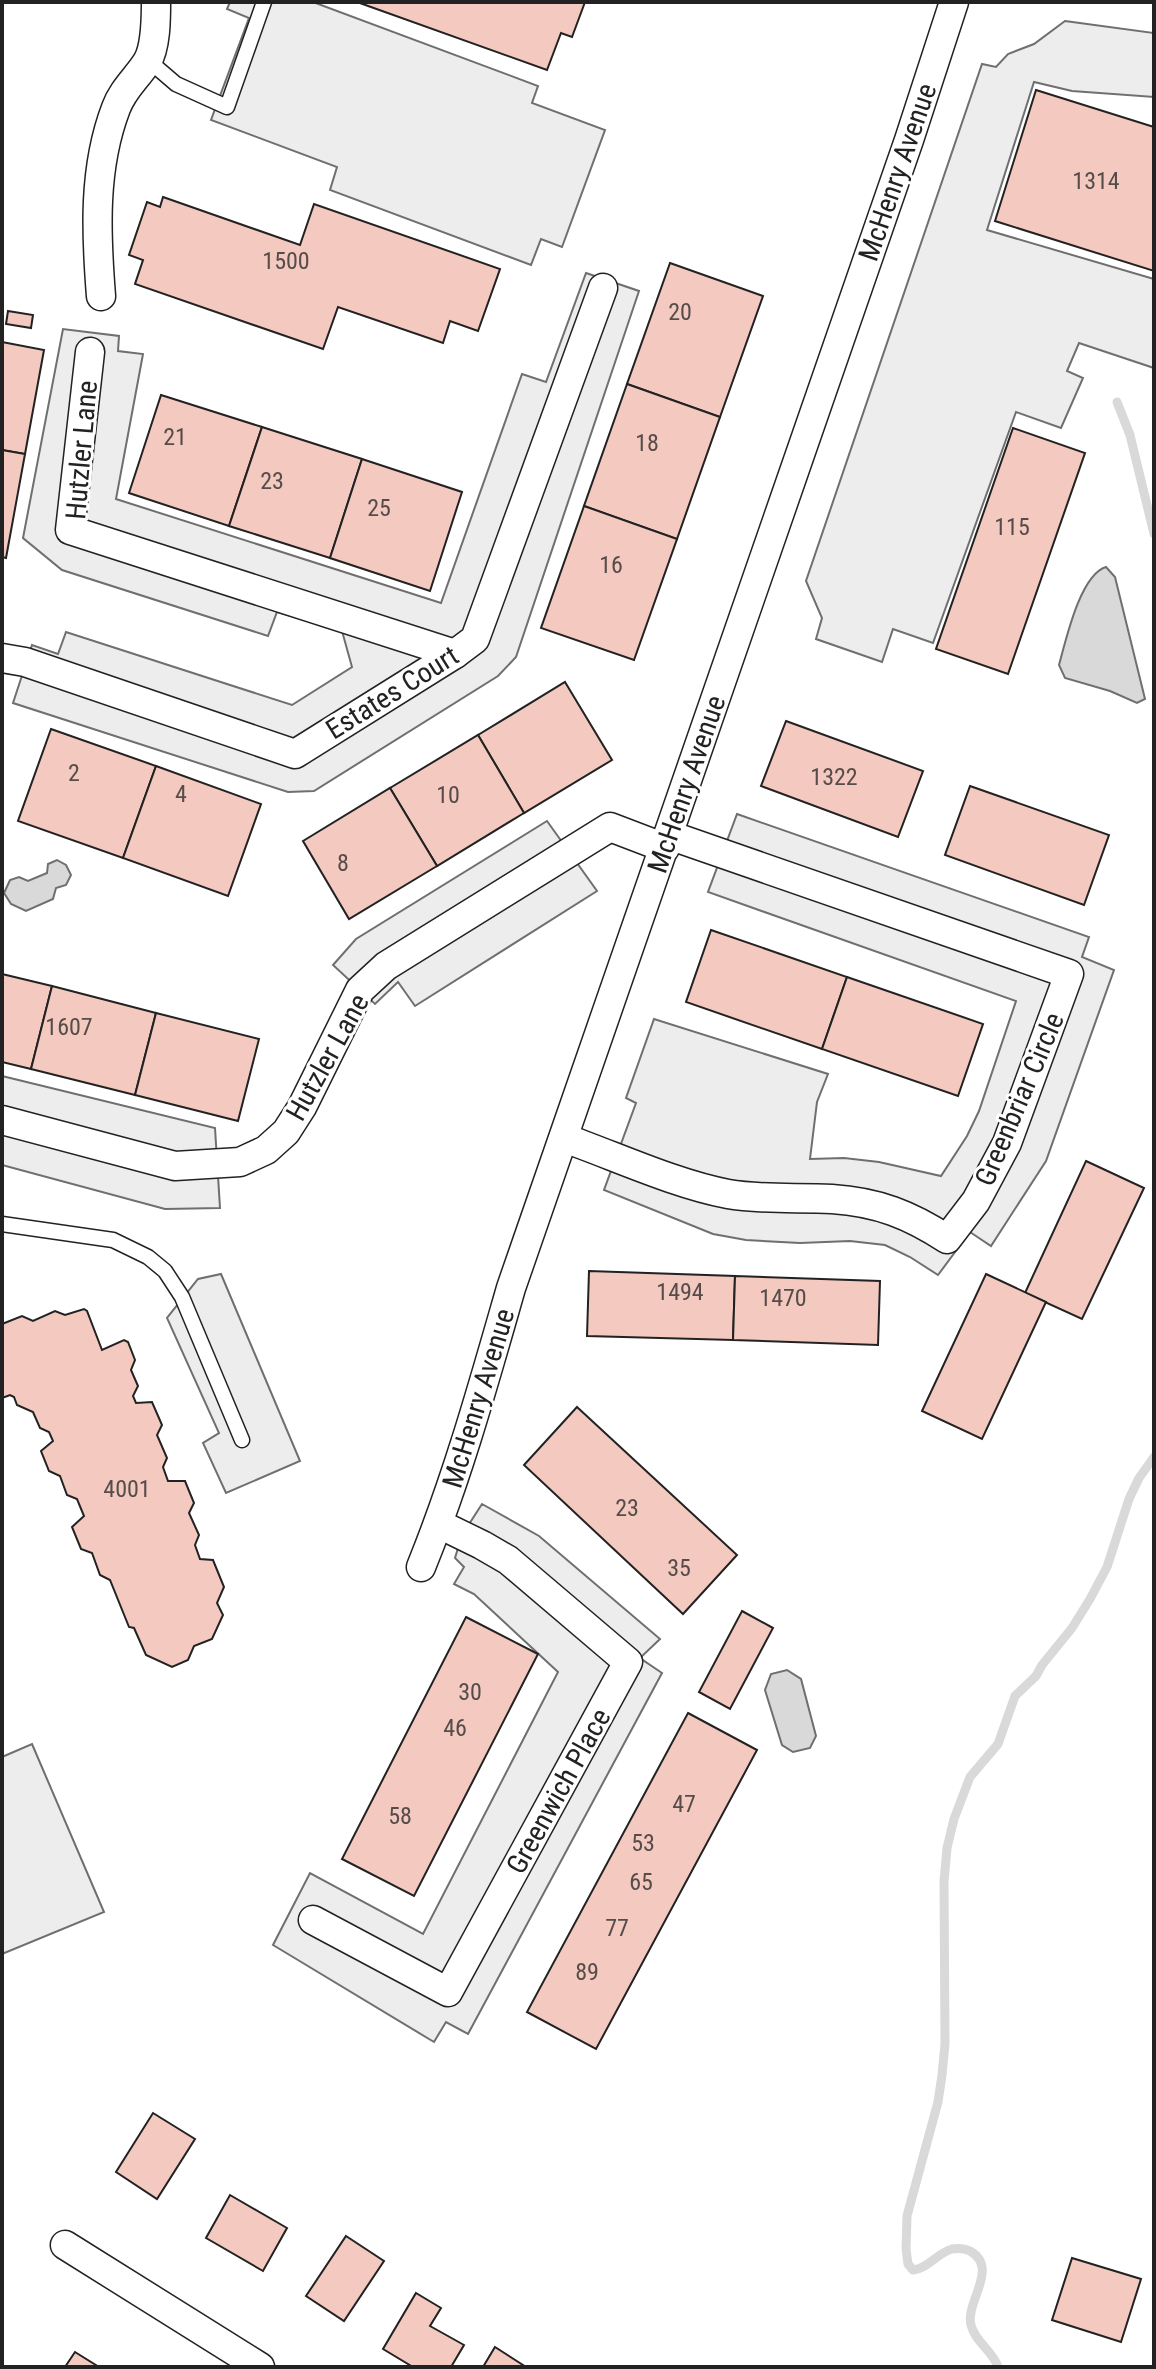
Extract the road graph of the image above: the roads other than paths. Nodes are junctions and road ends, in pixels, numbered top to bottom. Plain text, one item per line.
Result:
1 (156, 2) edge
2 (264, 2) edge
3 (954, 2) edge
4 (148, 60) junction
5 (603, 288) dead end
6 (101, 296) dead end
7 (90, 352) dead end
8 (455, 654) junction
9 (2, 658) edge
10 (667, 841) junction
11 (2, 1120) edge
12 (564, 1138) junction
13 (2, 1224) edge
14 (242, 1440) dead end
15 (439, 1524) junction
16 (421, 1567) dead end
17 (313, 1920) dead end
18 (65, 2245) dead end
19 (247, 2363) edge

1 - 4 street
2 - 4 lane
3 - 10 street, McHenry Avenue
4 - 6 street
5 - 8 street, Estates Court
7 - 8 street, Hutzler Lane
8 - 9 street, Estates Court
10 - 11 street, Hutzler Lane
10 - 12 street, McHenry Avenue
10 - 12 street, Greenbriar Circle
12 - 15 street, McHenry Avenue
13 - 14 lane
15 - 16 street, McHenry Avenue
15 - 17 street, Greenwich Place
18 - 19 street

